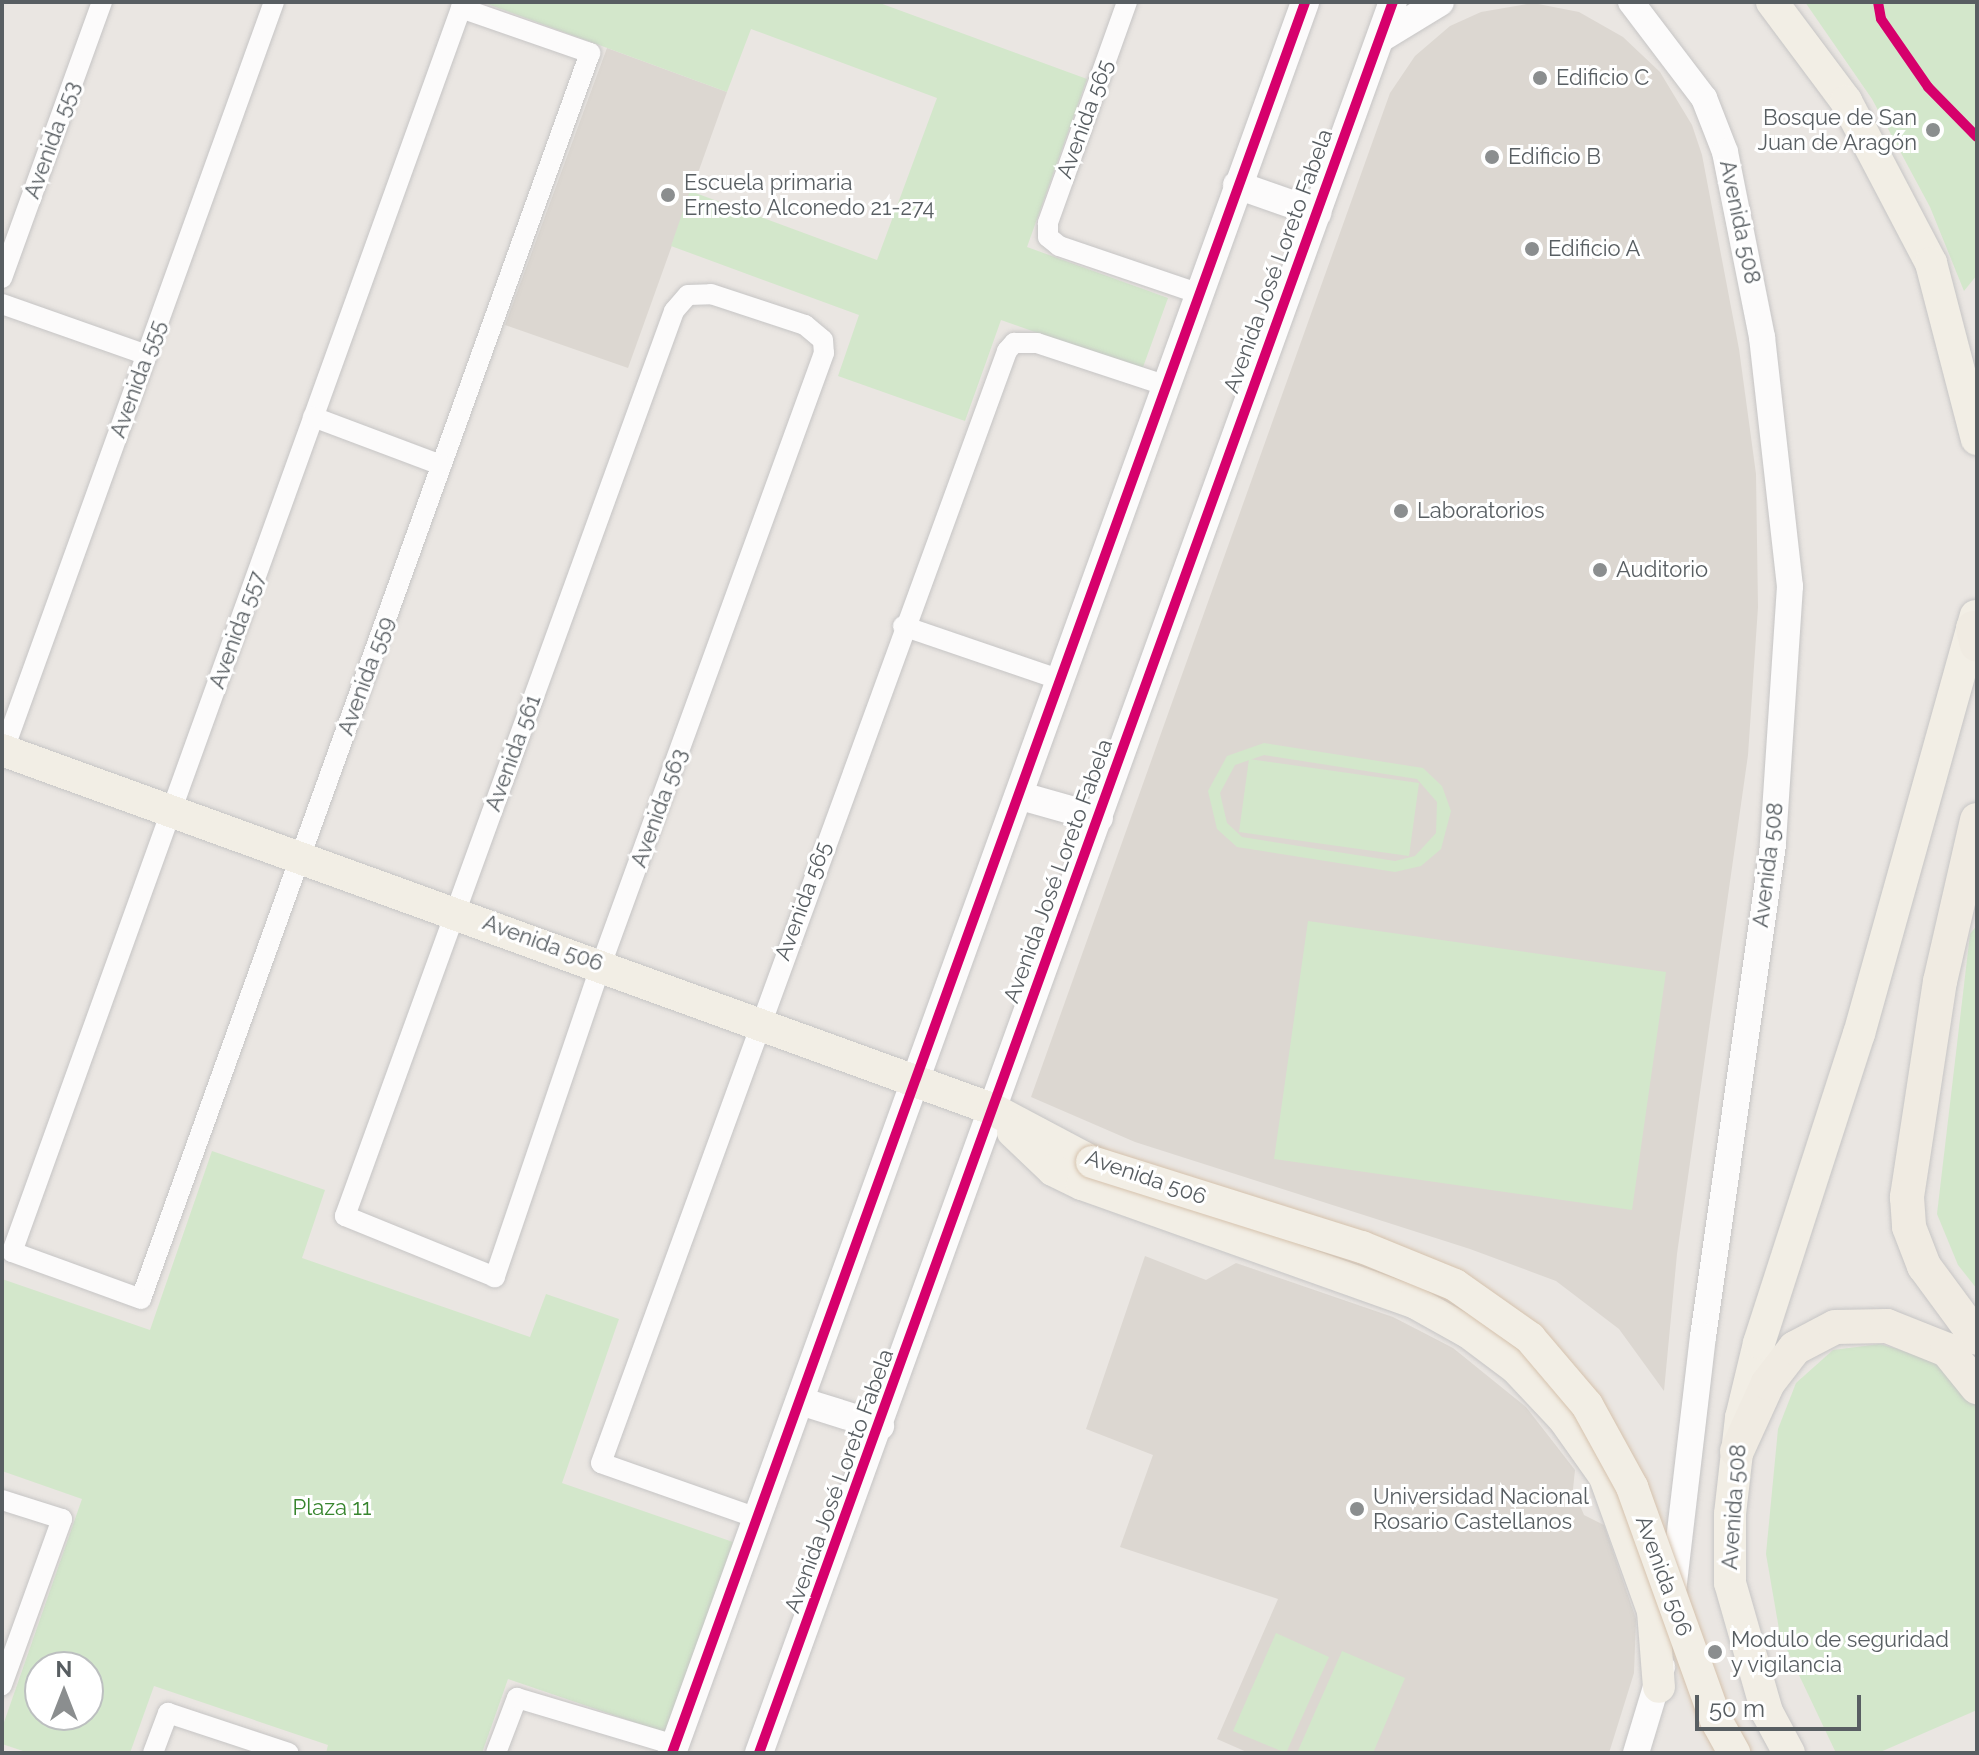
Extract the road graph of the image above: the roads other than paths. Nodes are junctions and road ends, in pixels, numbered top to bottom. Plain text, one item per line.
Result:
1 (102, 2) edge
2 (274, 2) edge
3 (1127, 2) edge
4 (1305, 2) edge
5 (1393, 2) edge
6 (1440, 2) edge
7 (1631, 2) edge
8 (1772, 2) edge
9 (1381, 38) junction
10 (590, 53) joint
11 (1237, 185) junction
12 (1317, 213) junction
13 (2, 278) edge
14 (1197, 293) junction
15 (2, 304) edge
16 (823, 340) joint
17 (147, 355) junction
18 (1164, 385) junction
19 (313, 417) junction
20 (1977, 439) edge
21 (441, 465) junction
22 (903, 626) junction
23 (1976, 629) edge
24 (1061, 680) junction
25 (3, 752) edge
26 (1021, 796) junction
27 (171, 810) junction
28 (1099, 818) junction
29 (1977, 820) edge
30 (301, 856) junction
31 (455, 911) junction
32 (601, 965) junction
33 (759, 1022) junction
34 (918, 1082) junction
35 (992, 1109) junction
36 (495, 1277) joint
37 (141, 1299) joint
38 (1962, 1344) edge
39 (1977, 1387) edge
40 (800, 1401) junction
41 (880, 1426) junction
42 (1737, 1451) junction
43 (2, 1500) edge
44 (757, 1518) junction
45 (2, 1685) edge
46 (1659, 1687) junction
47 (674, 1749) edge
48 (153, 1753) edge
49 (289, 1753) edge
50 (496, 1753) edge
51 (759, 1753) edge
52 (1636, 1753) edge
53 (1734, 1753) edge
54 (1789, 1753) edge

1 - 13 street, Avenida 553
2 - 17 street, Avenida 555
3 - 14 street, Avenida 565
4 - 11 main road
5 - 9 main road, Avenida José Loreto Fabela
6 - 9 main road
7 - 46 street, Avenida 508
8 - 20 main road
9 - 12 main road, Avenida José Loreto Fabela
10 - 19 street, Avenida 557
10 - 21 street, Avenida 559
11 - 12 main road
11 - 14 main road
12 - 28 main road, Avenida José Loreto Fabela
14 - 18 main road
15 - 17 street
16 - 31 street, Avenida 561
16 - 32 street, Avenida 563
17 - 25 street, Avenida 555
18 - 22 street, Avenida 565
18 - 24 main road
19 - 21 street
19 - 27 street, Avenida 557
21 - 30 street, Avenida 559
22 - 24 street
22 - 33 street, Avenida 565
23 - 42 main road, Avenida 508
24 - 26 main road
25 - 27 main road, Avenida 506
26 - 28 main road
26 - 34 main road
27 - 30 main road, Avenida 506
27 - 37 street, Avenida 557
28 - 35 main road, Avenida José Loreto Fabela
29 - 38 highway
30 - 31 main road, Avenida 506
30 - 37 street, Avenida 559
31 - 32 main road, Avenida 506
31 - 36 street, Avenida 561
32 - 33 main road, Avenida 506
32 - 36 street, Avenida 563
33 - 34 main road, Avenida 506
33 - 44 street, Avenida 565
34 - 35 main road, Avenida 506
34 - 40 main road
35 - 41 main road, Avenida José Loreto Fabela
35 - 46 main road
35 - 53 main road, Avenida 506, bridge
38 - 39 highway
38 - 42 highway
40 - 41 main road
40 - 44 main road
41 - 51 main road, Avenida José Loreto Fabela
42 - 54 main road, Avenida 508
43 - 45 street
44 - 47 main road
46 - 52 street, Avenida 508
47 - 50 street
48 - 49 street

